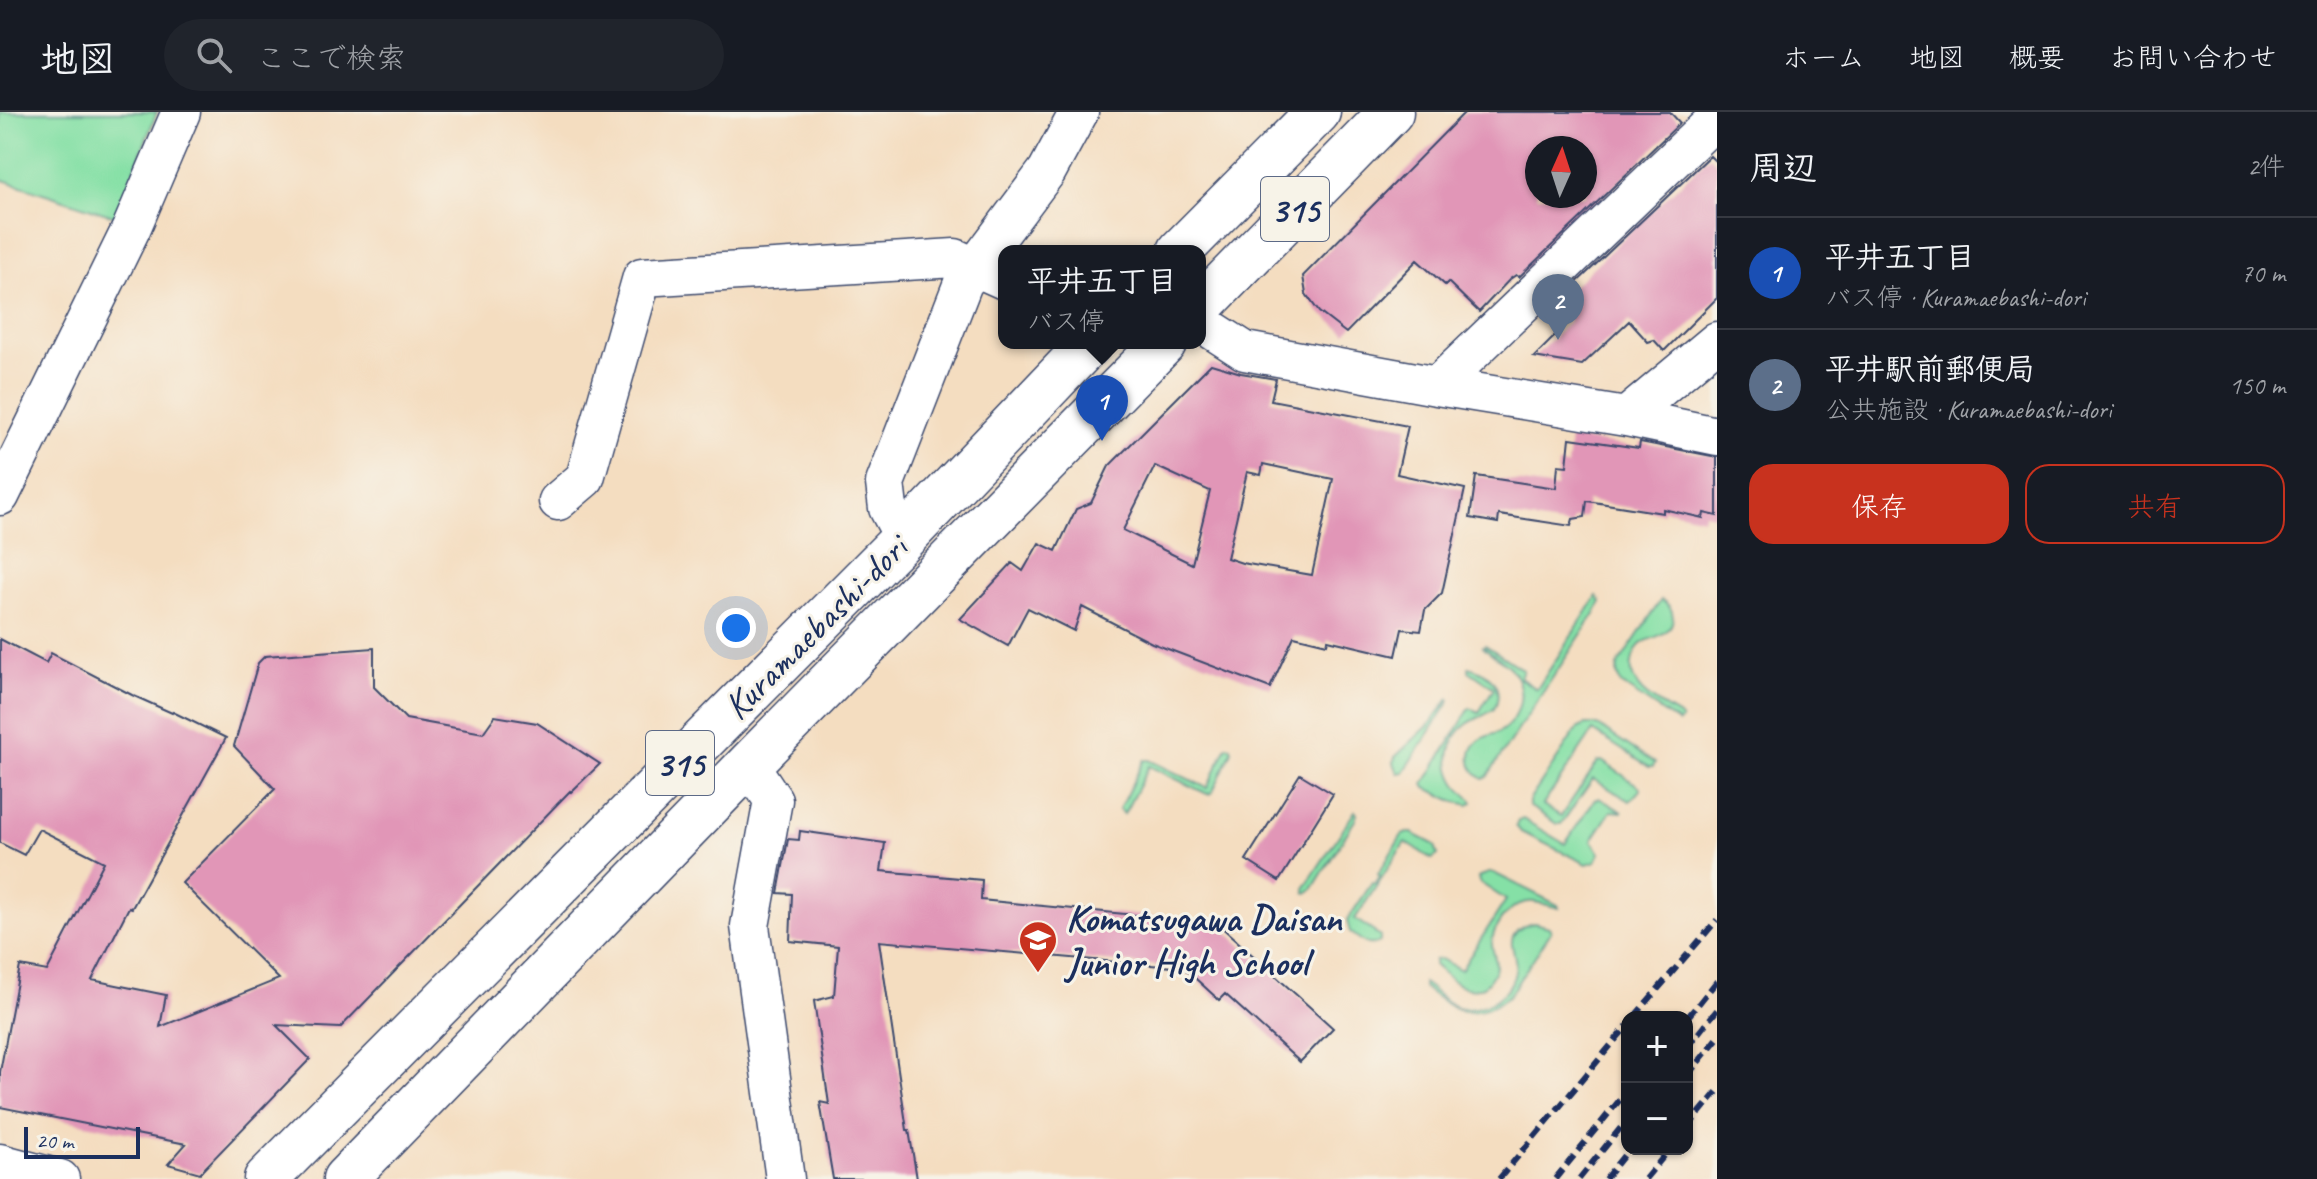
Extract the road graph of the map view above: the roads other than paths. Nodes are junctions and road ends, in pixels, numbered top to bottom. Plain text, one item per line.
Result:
1 (181, 112) edge
2 (1079, 112) edge
3 (1318, 112) edge
4 (1391, 112) edge
5 (1717, 118) edge
6 (1005, 245) edge
7 (1186, 245) edge
8 (989, 274) edge
9 (1206, 301) edge
10 (1206, 326) edge
11 (1717, 341) edge
12 (1084, 349) edge
13 (1158, 349) edge
14 (1437, 386) junction
15 (1626, 417) junction
16 (1717, 436) edge
17 (0, 496) edge
18 (558, 501) dead end
19 (904, 538) junction
20 (749, 764) junction
21 (0, 1163) edge
22 (60, 1179) edge
23 (266, 1179) edge
24 (345, 1179) edge
25 (785, 1179) edge

1 - 17 street
2 - 6 street
3 - 7 main road, 315
4 - 9 main road, 315
5 - 14 street
8 - 18 street
8 - 19 street
10 - 14 street
11 - 15 street
12 - 19 main road, Kuramaebashi-dori / 315
13 - 20 main road, Kuramaebashi-dori / 315
14 - 15 street
15 - 16 street
19 - 23 main road, Kuramaebashi-dori / 315
20 - 24 main road, Kuramaebashi-dori / 315
20 - 25 street
21 - 22 street

